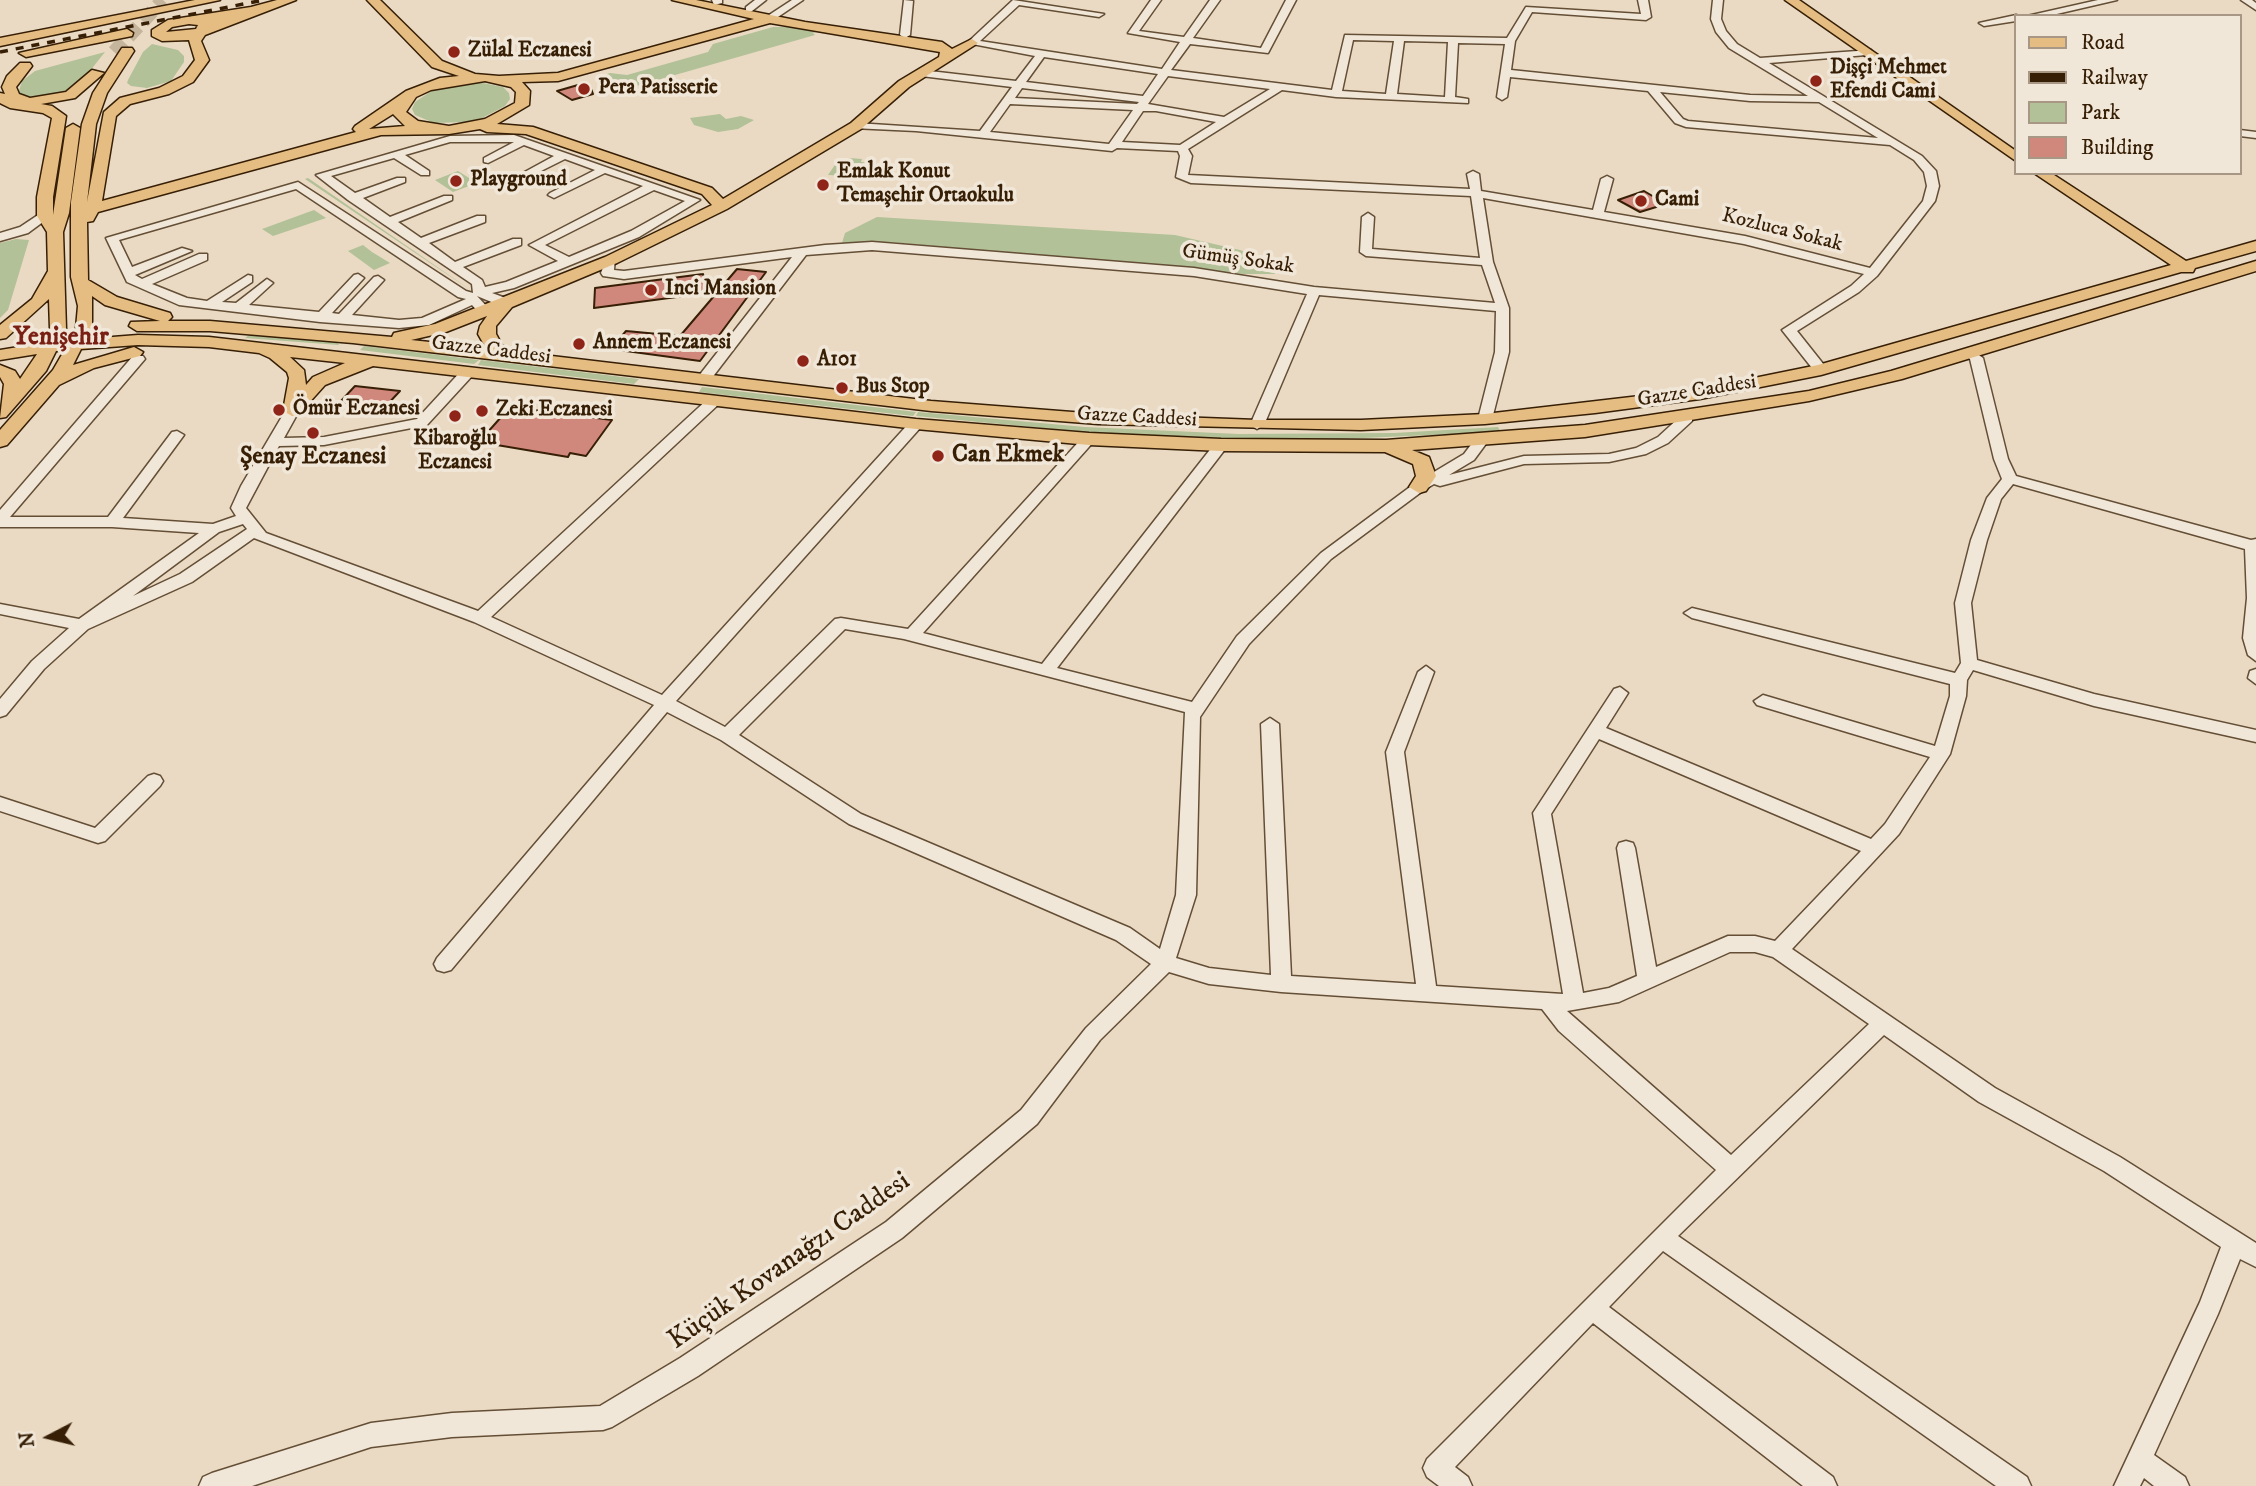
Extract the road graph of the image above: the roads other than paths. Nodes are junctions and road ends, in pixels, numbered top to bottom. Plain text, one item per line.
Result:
1 (214, 0) edge
2 (290, 0) edge
3 (358, 0) edge
4 (678, 0) edge
5 (702, 0) edge
6 (761, 0) edge
7 (798, 0) edge
8 (1156, 0) edge
9 (1214, 0) edge
10 (1291, 0) edge
11 (1643, 0) edge
12 (1718, 0) edge
13 (1791, 0) edge
14 (1805, 0) edge
15 (2112, 0) edge
16 (2246, 0) edge
17 (908, 1) edge
18 (1018, 1) edge
19 (717, 2) edge
20 (188, 3) edge
21 (153, 6) edge
22 (2256, 7) edge
23 (377, 8) edge
24 (749, 9) junction
25 (252, 11) junction
26 (2030, 13) edge
27 (1099, 14) dead end
28 (777, 18) junction
29 (2014, 18) edge
30 (190, 20) junction
31 (171, 23) junction
32 (1983, 23) dead end
33 (201, 32) junction
34 (905, 35) junction
35 (165, 38) junction
36 (1399, 40) junction
37 (1453, 40) junction
38 (1510, 41) junction
39 (1188, 42) junction
40 (972, 43) junction
41 (945, 48) junction
42 (1, 52) edge
43 (121, 52) tunnel mouth
44 (1867, 52) junction
45 (1041, 54) junction
46 (27, 61) junction
47 (1760, 61) junction
48 (0, 71) edge
49 (1164, 72) junction
50 (1506, 72) junction
51 (104, 73) junction
52 (921, 73) junction
53 (485, 77) junction
54 (502, 79) junction
55 (1020, 85) junction
56 (1280, 87) junction
57 (1651, 88) junction
58 (1336, 94) junction
59 (0, 97) edge
60 (1391, 97) junction
61 (1502, 97) dead end
62 (406, 99) junction
63 (1822, 99) junction
64 (1450, 100) junction
65 (1008, 101) junction
66 (1464, 101) dead end
67 (523, 102) junction
68 (1141, 103) junction
69 (1226, 121) junction
70 (856, 126) junction
71 (470, 127) junction
72 (429, 129) junction
73 (983, 135) junction
74 (524, 141) junction
75 (1893, 142) junction
76 (1114, 145) junction
77 (2014, 145) edge
78 (1182, 148) junction
79 (395, 155) junction
80 (564, 155) junction
81 (2014, 155) edge
82 (488, 160) dead end
83 (605, 169) junction
84 (425, 173) dead end
85 (1473, 174) dead end
86 (2044, 175) edge
87 (2059, 175) edge
88 (525, 176) dead end
89 (1607, 179) dead end
90 (401, 180) dead end
91 (653, 186) junction
92 (750, 189) junction
93 (98, 192) junction
94 (1474, 193) junction
95 (554, 195) dead end
96 (352, 198) junction
97 (448, 198) dead end
98 (722, 206) junction
99 (94, 208) junction
100 (1598, 214) junction
101 (45, 216) junction
102 (1368, 217) dead end
103 (481, 219) dead end
104 (387, 222) junction
105 (24, 230) junction
106 (55, 232) junction
107 (79, 233) junction
108 (0, 237) edge
109 (2146, 239) junction
110 (517, 242) dead end
111 (418, 243) junction
112 (2256, 246) edge
113 (186, 251) dead end
114 (2232, 251) junction
115 (802, 252) junction
116 (203, 257) dead end
117 (611, 260) junction
118 (568, 261) junction
119 (1487, 262) junction
120 (2186, 264) junction
121 (2256, 266) edge
122 (453, 267) junction
123 (57, 268) junction
124 (1872, 273) junction
125 (128, 274) junction
126 (358, 278) dead end
127 (248, 279) dead end
128 (2211, 279) junction
129 (378, 280) dead end
130 (2133, 281) junction
131 (80, 282) junction
132 (141, 284) junction
133 (267, 284) dead end
134 (1314, 291) junction
135 (479, 301) junction
136 (506, 303) junction
137 (209, 305) junction
138 (238, 308) junction
139 (1503, 308) junction
140 (320, 318) junction
141 (341, 320) junction
142 (457, 322) junction
143 (487, 329) junction
144 (0, 334) edge
145 (207, 334) junction
146 (80, 338) junction
147 (54, 340) junction
148 (371, 340) junction
149 (0, 344) edge
150 (249, 346) junction
151 (1969, 352) junction
152 (0, 355) edge
153 (138, 359) dead end
154 (389, 361) junction
155 (546, 361) junction
156 (0, 370) edge
157 (1821, 370) junction
158 (468, 372) junction
159 (703, 380) junction
160 (715, 400) junction
161 (36, 401) junction
162 (3, 409) edge
163 (292, 411) junction
164 (1687, 418) junction
165 (1485, 419) junction
166 (916, 424) junction
167 (1257, 425) junction
168 (177, 435) dead end
169 (1088, 439) junction
170 (1481, 440) junction
171 (0, 441) edge
172 (273, 442) junction
173 (1221, 445) junction
174 (1385, 446) junction
175 (2010, 480) junction
176 (1419, 487) junction
177 (0, 520) edge
178 (112, 522) junction
179 (249, 524) junction
180 (214, 529) junction
181 (2254, 545) edge
182 (0, 609) edge
183 (1692, 613) dead end
184 (480, 618) junction
185 (82, 625) junction
186 (911, 636) junction
187 (2256, 655) edge
188 (1969, 663) junction
189 (1045, 672) junction
190 (1426, 672) dead end
191 (1959, 680) junction
192 (1620, 693) dead end
193 (1763, 701) dead end
194 (665, 703) junction
195 (1196, 709) junction
196 (0, 711) edge
197 (1270, 724) dead end
198 (1596, 731) junction
199 (727, 736) junction
200 (2256, 736) edge
201 (1941, 754) junction
202 (154, 781) dead end
203 (0, 804) edge
204 (1626, 848) dead end
205 (1873, 848) junction
206 (1779, 950) junction
207 (1165, 963) junction
208 (443, 964) dead end
209 (1648, 980) junction
210 (1281, 984) junction
211 (1427, 995) junction
212 (1549, 1003) junction
213 (1575, 1003) junction
214 (1883, 1023) junction
215 (1731, 1169) junction
216 (1661, 1237) junction
217 (2234, 1244) junction
218 (2256, 1256) edge
219 (1592, 1308) junction
220 (2139, 1460) junction
221 (250, 1480) edge
222 (212, 1486) edge
223 (1459, 1486) edge
224 (1824, 1486) edge
225 (2018, 1486) edge
226 (2127, 1486) edge
227 (2176, 1486) edge

1 - 20 main road
2 - 25 main road
3 - 23 main road
4 - 28 main road
5 - 19 main road
6 - 24 street
7 - 28 street
8 - 39 street
9 - 39 street
10 - 39 street
11 - 38 street
12 - 47 street
13 - 44 main road
14 - 77 main road
15 - 26 street
16 - 22 street
17 - 34 street
18 - 27 street
18 - 40 street
19 - 24 main road
20 - 21 main road
21 - 42 main road
23 - 53 main road
23 - 62 main road
24 - 28 main road
25 - 30 main road
25 - 33 main road
28 - 34 main road
28 - 41 main road
28 - 54 main road
28 - 67 main road
29 - 32 street
30 - 31 main road
30 - 33 main road
31 - 35 main road
31 - 46 main road
33 - 35 main road
33 - 93 main road
34 - 41 main road
35 - 46 main road
35 - 51 main road
36 - 37 street
36 - 58 street
36 - 60 street
37 - 38 street
37 - 64 street
38 - 50 street
39 - 49 street
40 - 41 main road
40 - 45 street
41 - 52 main road
42 - 46 main road
43 - 51 main road
44 - 47 street
44 - 81 main road
45 - 49 street
45 - 55 street
46 - 48 main road
46 - 51 main road
47 - 63 street
49 - 56 street
49 - 68 street
50 - 57 street
50 - 61 street
51 - 106 main road
51 - 107 main road
52 - 55 street
52 - 70 main road
53 - 54 main road
53 - 62 main road
54 - 67 main road
55 - 65 street
55 - 68 street
56 - 58 street
56 - 69 street
57 - 63 street
57 - 75 street
58 - 60 street
59 - 101 main road
60 - 64 street
62 - 72 main road
62 - 93 main road
63 - 75 street
64 - 66 street
65 - 68 street
65 - 73 street
67 - 71 main road
67 - 92 main road
68 - 69 street
68 - 76 street
69 - 78 street
70 - 73 street
70 - 92 main road
71 - 72 main road
71 - 98 main road
72 - 99 main road
73 - 76 street
74 - 79 street
74 - 80 street
74 - 82 street
75 - 124 street
76 - 78 street
78 - 94 street, Kozluca Sokak
79 - 84 street
79 - 96 street
80 - 83 street
80 - 88 street
83 - 91 street
83 - 95 street
85 - 94 street
86 - 109 main road
87 - 109 main road
89 - 100 street
90 - 96 street
91 - 118 street
91 - 118 street
92 - 98 main road
93 - 99 main road
94 - 100 street, Kozluca Sokak
94 - 119 street
96 - 104 street
97 - 104 street
98 - 117 main road
99 - 107 main road
100 - 124 street, Kozluca Sokak
101 - 105 street
101 - 106 main road
102 - 119 street
103 - 111 street
104 - 111 street
105 - 106 street
105 - 108 street
106 - 123 main road
107 - 131 main road
109 - 114 main road
109 - 120 main road
109 - 130 main road
110 - 122 street
111 - 122 street
112 - 114 main road, Gazze Caddesi
113 - 125 street
114 - 120 main road, Gazze Caddesi
115 - 117 street, Gümüş Sokak
115 - 134 street, Gümüş Sokak
115 - 159 street
116 - 132 street
117 - 136 main road
118 - 135 street
119 - 139 street
120 - 128 main road
120 - 130 main road, Gazze Caddesi
121 - 128 main road, Gazze Caddesi
122 - 135 street
123 - 144 main road
123 - 147 main road
124 - 157 street
125 - 132 street
125 - 135 street
126 - 140 street
127 - 137 street
128 - 151 main road, Gazze Caddesi
129 - 141 street
130 - 157 main road, Gazze Caddesi
131 - 145 main road
131 - 146 main road
132 - 137 street
133 - 138 street
134 - 139 street, Gümüş Sokak
134 - 167 street
135 - 136 main road
135 - 141 street
135 - 142 main road
136 - 143 main road
137 - 138 street
138 - 140 street
139 - 165 street
140 - 141 street
142 - 143 main road
142 - 148 main road
143 - 155 main road
145 - 146 main road, Gazze Caddesi
145 - 148 main road, Gazze Caddesi
145 - 150 main road, Gazze Caddesi
145 - 161 main road
146 - 147 main road, Gazze Caddesi
146 - 161 main road
147 - 149 main road, Gazze Caddesi
147 - 152 main road, Gazze Caddesi
147 - 162 main road
148 - 155 main road, Gazze Caddesi
150 - 154 main road, Gazze Caddesi
150 - 163 main road
151 - 164 main road, Gazze Caddesi
151 - 175 street
153 - 177 street
154 - 158 main road, Gazze Caddesi
154 - 163 main road
155 - 159 main road, Gazze Caddesi
156 - 162 main road
157 - 165 main road, Gazze Caddesi
158 - 160 main road, Gazze Caddesi
158 - 172 street
159 - 167 main road, Gazze Caddesi
160 - 166 main road, Gazze Caddesi
160 - 184 street
161 - 171 main road
163 - 172 street
164 - 170 main road, Gazze Caddesi
164 - 176 street, Küçük Kovanağzı Caddesi
165 - 167 main road, Gazze Caddesi
166 - 169 main road, Gazze Caddesi
166 - 194 street
168 - 178 street
169 - 173 main road, Gazze Caddesi
169 - 186 street
170 - 174 main road, Gazze Caddesi
170 - 176 street, Küçük Kovanağzı Caddesi
172 - 179 street
173 - 174 main road, Gazze Caddesi
173 - 189 street
174 - 176 main road
175 - 181 street
175 - 188 street
176 - 195 street, Küçük Kovanağzı Caddesi
177 - 178 street
178 - 180 street
179 - 180 street
179 - 184 street
179 - 185 street
180 - 185 street
181 - 187 street
182 - 185 street
183 - 191 street
184 - 194 street
185 - 196 street
186 - 189 street
186 - 199 street
188 - 191 street
188 - 200 street
189 - 195 street
190 - 211 street
191 - 201 street
192 - 198 street
193 - 201 street
194 - 199 street
194 - 208 street
195 - 207 street, Küçük Kovanağzı Caddesi
197 - 210 street
198 - 205 street
198 - 213 street
199 - 207 street
201 - 205 street
202 - 203 street
204 - 209 street
205 - 206 street
206 - 209 street
206 - 214 street
207 - 210 street
207 - 221 street, Küçük Kovanağzı Caddesi
209 - 213 street
210 - 211 street
211 - 212 street
212 - 213 street
212 - 215 street
214 - 215 street
214 - 217 street
215 - 216 street
216 - 219 street
216 - 225 street
217 - 218 street
217 - 220 street
219 - 223 street
219 - 224 street
220 - 226 street
220 - 227 street
221 - 222 street, Küçük Kovanağzı Caddesi

